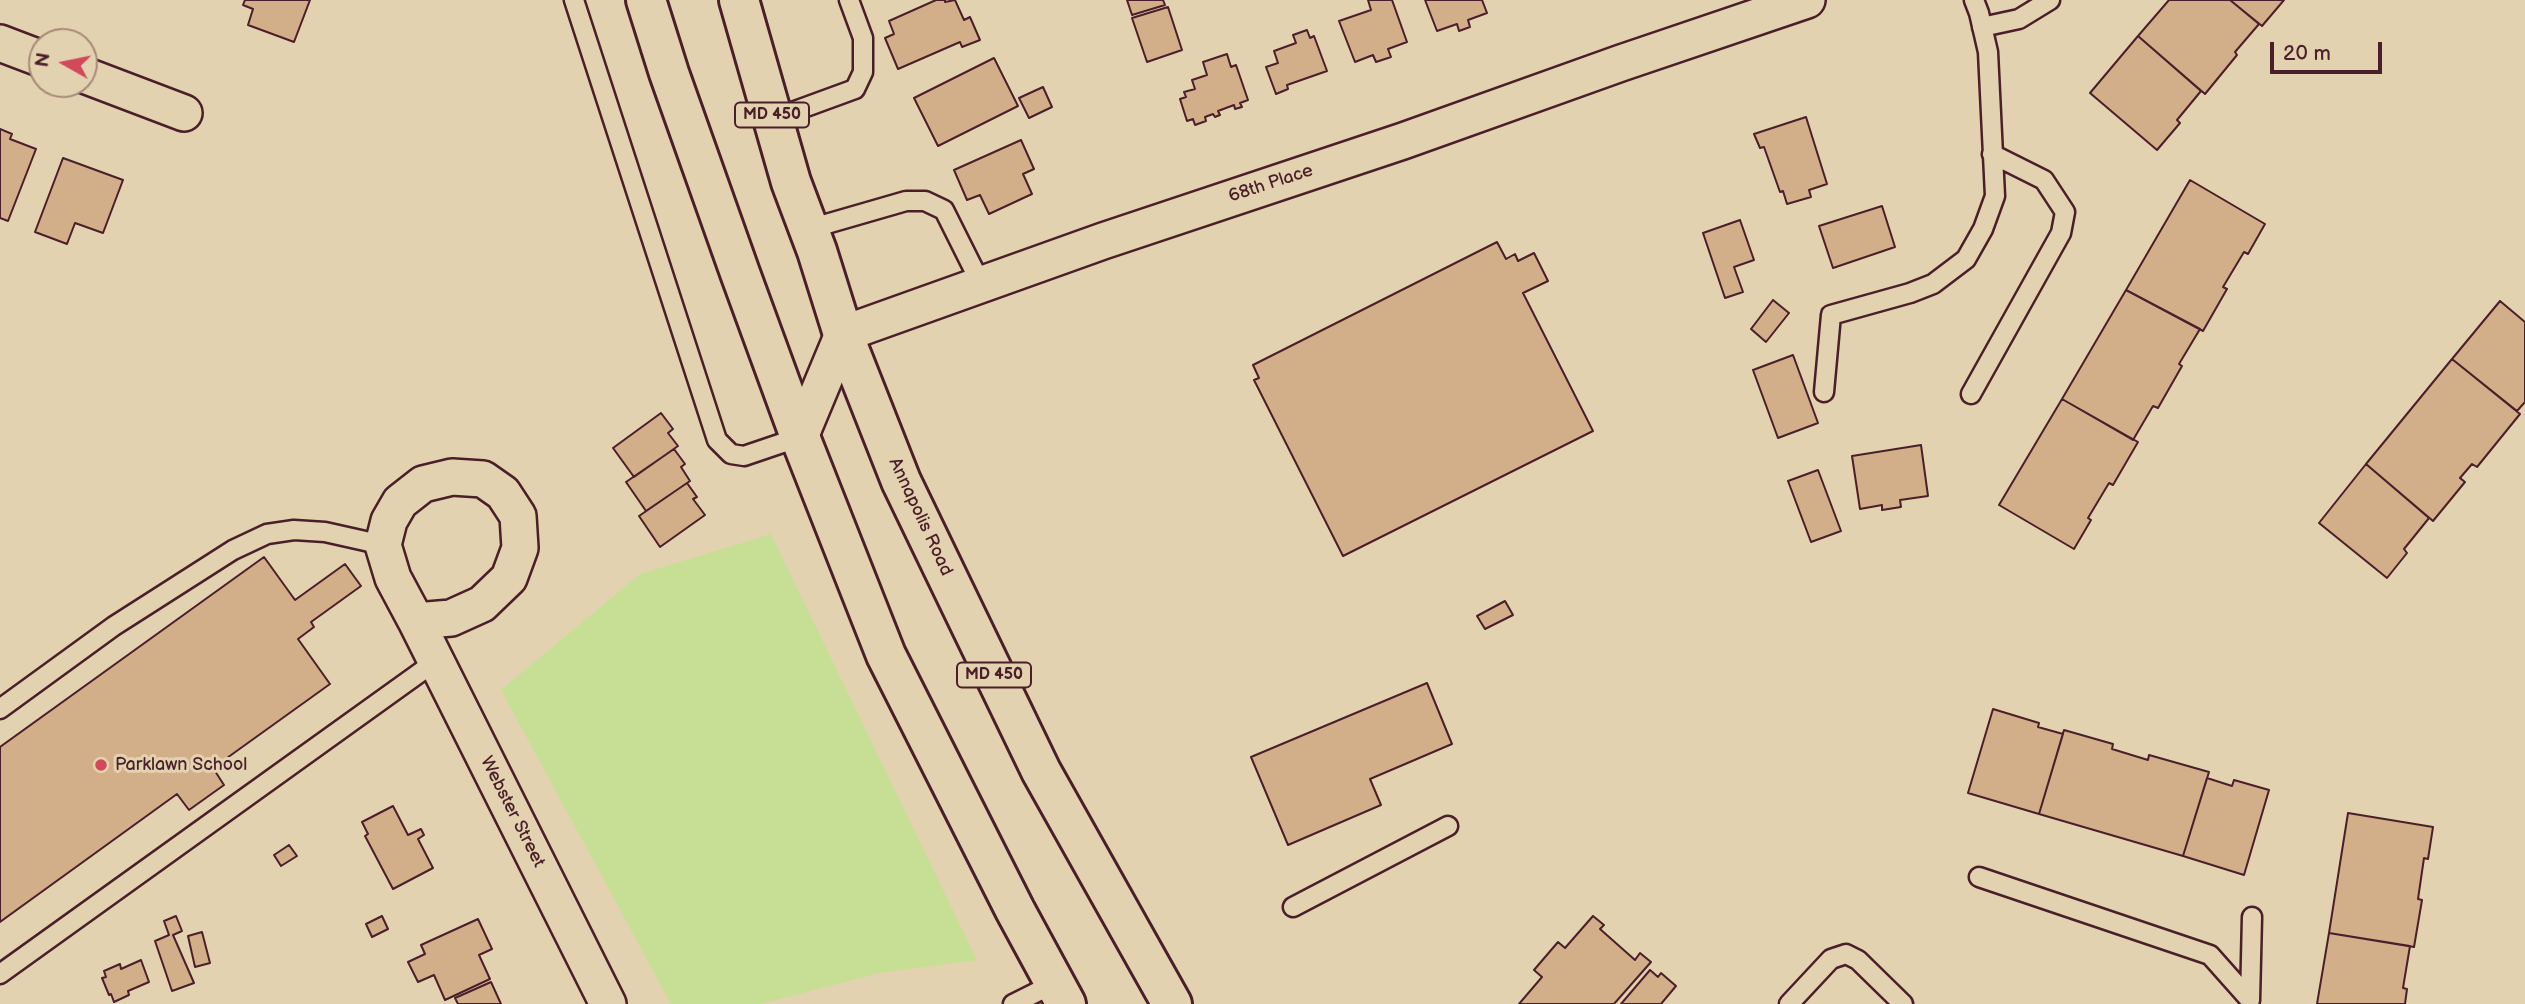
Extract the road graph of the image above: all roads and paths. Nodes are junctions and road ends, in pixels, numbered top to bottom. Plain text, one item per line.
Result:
1 (574, 0) edge
2 (646, 0) edge
3 (739, 0) edge
4 (849, 0) edge
5 (1807, 0) edge
6 (1974, 0) edge
7 (2050, 0) edge
8 (1982, 27) junction
9 (0, 43) edge
10 (28, 54) edge
11 (98, 80) edge
12 (184, 113) dead end
13 (773, 119) junction
14 (1992, 154) junction
15 (809, 229) junction
16 (981, 284) junction
17 (843, 334) junction
18 (1824, 392) dead end
19 (1971, 394) dead end
20 (800, 437) junction
21 (383, 545) junction
22 (416, 621) junction
23 (436, 661) junction
24 (0, 709) edge
25 (1448, 827) dead end
26 (1979, 877) dead end
27 (1293, 907) dead end
28 (2252, 917) dead end
29 (0, 974) edge
30 (1061, 993) edge
31 (608, 1004) edge
32 (1013, 1004) edge
33 (1172, 1004) edge
34 (1789, 1004) edge
35 (1903, 1004) edge

1 - 20 lane
2 - 20 main road
3 - 13 main road, Annapolis Road / MD 450
4 - 13 lane
5 - 16 street, 68th Place
6 - 8 lane
7 - 8 lane
8 - 14 lane
9 - 10 street
11 - 12 street
13 - 15 main road, Annapolis Road / MD 450
14 - 18 lane
14 - 19 lane
15 - 16 lane
15 - 17 main road, Annapolis Road / MD 450
16 - 17 street, 68th Place
17 - 20 street
17 - 33 main road, Annapolis Road / MD 450
20 - 30 main road
21 - 22 street
21 - 22 street
21 - 24 lane
22 - 23 street, Webster Street
23 - 29 lane
23 - 31 street, Webster Street
25 - 27 lane
26 - 28 lane
30 - 32 lane
34 - 35 lane

